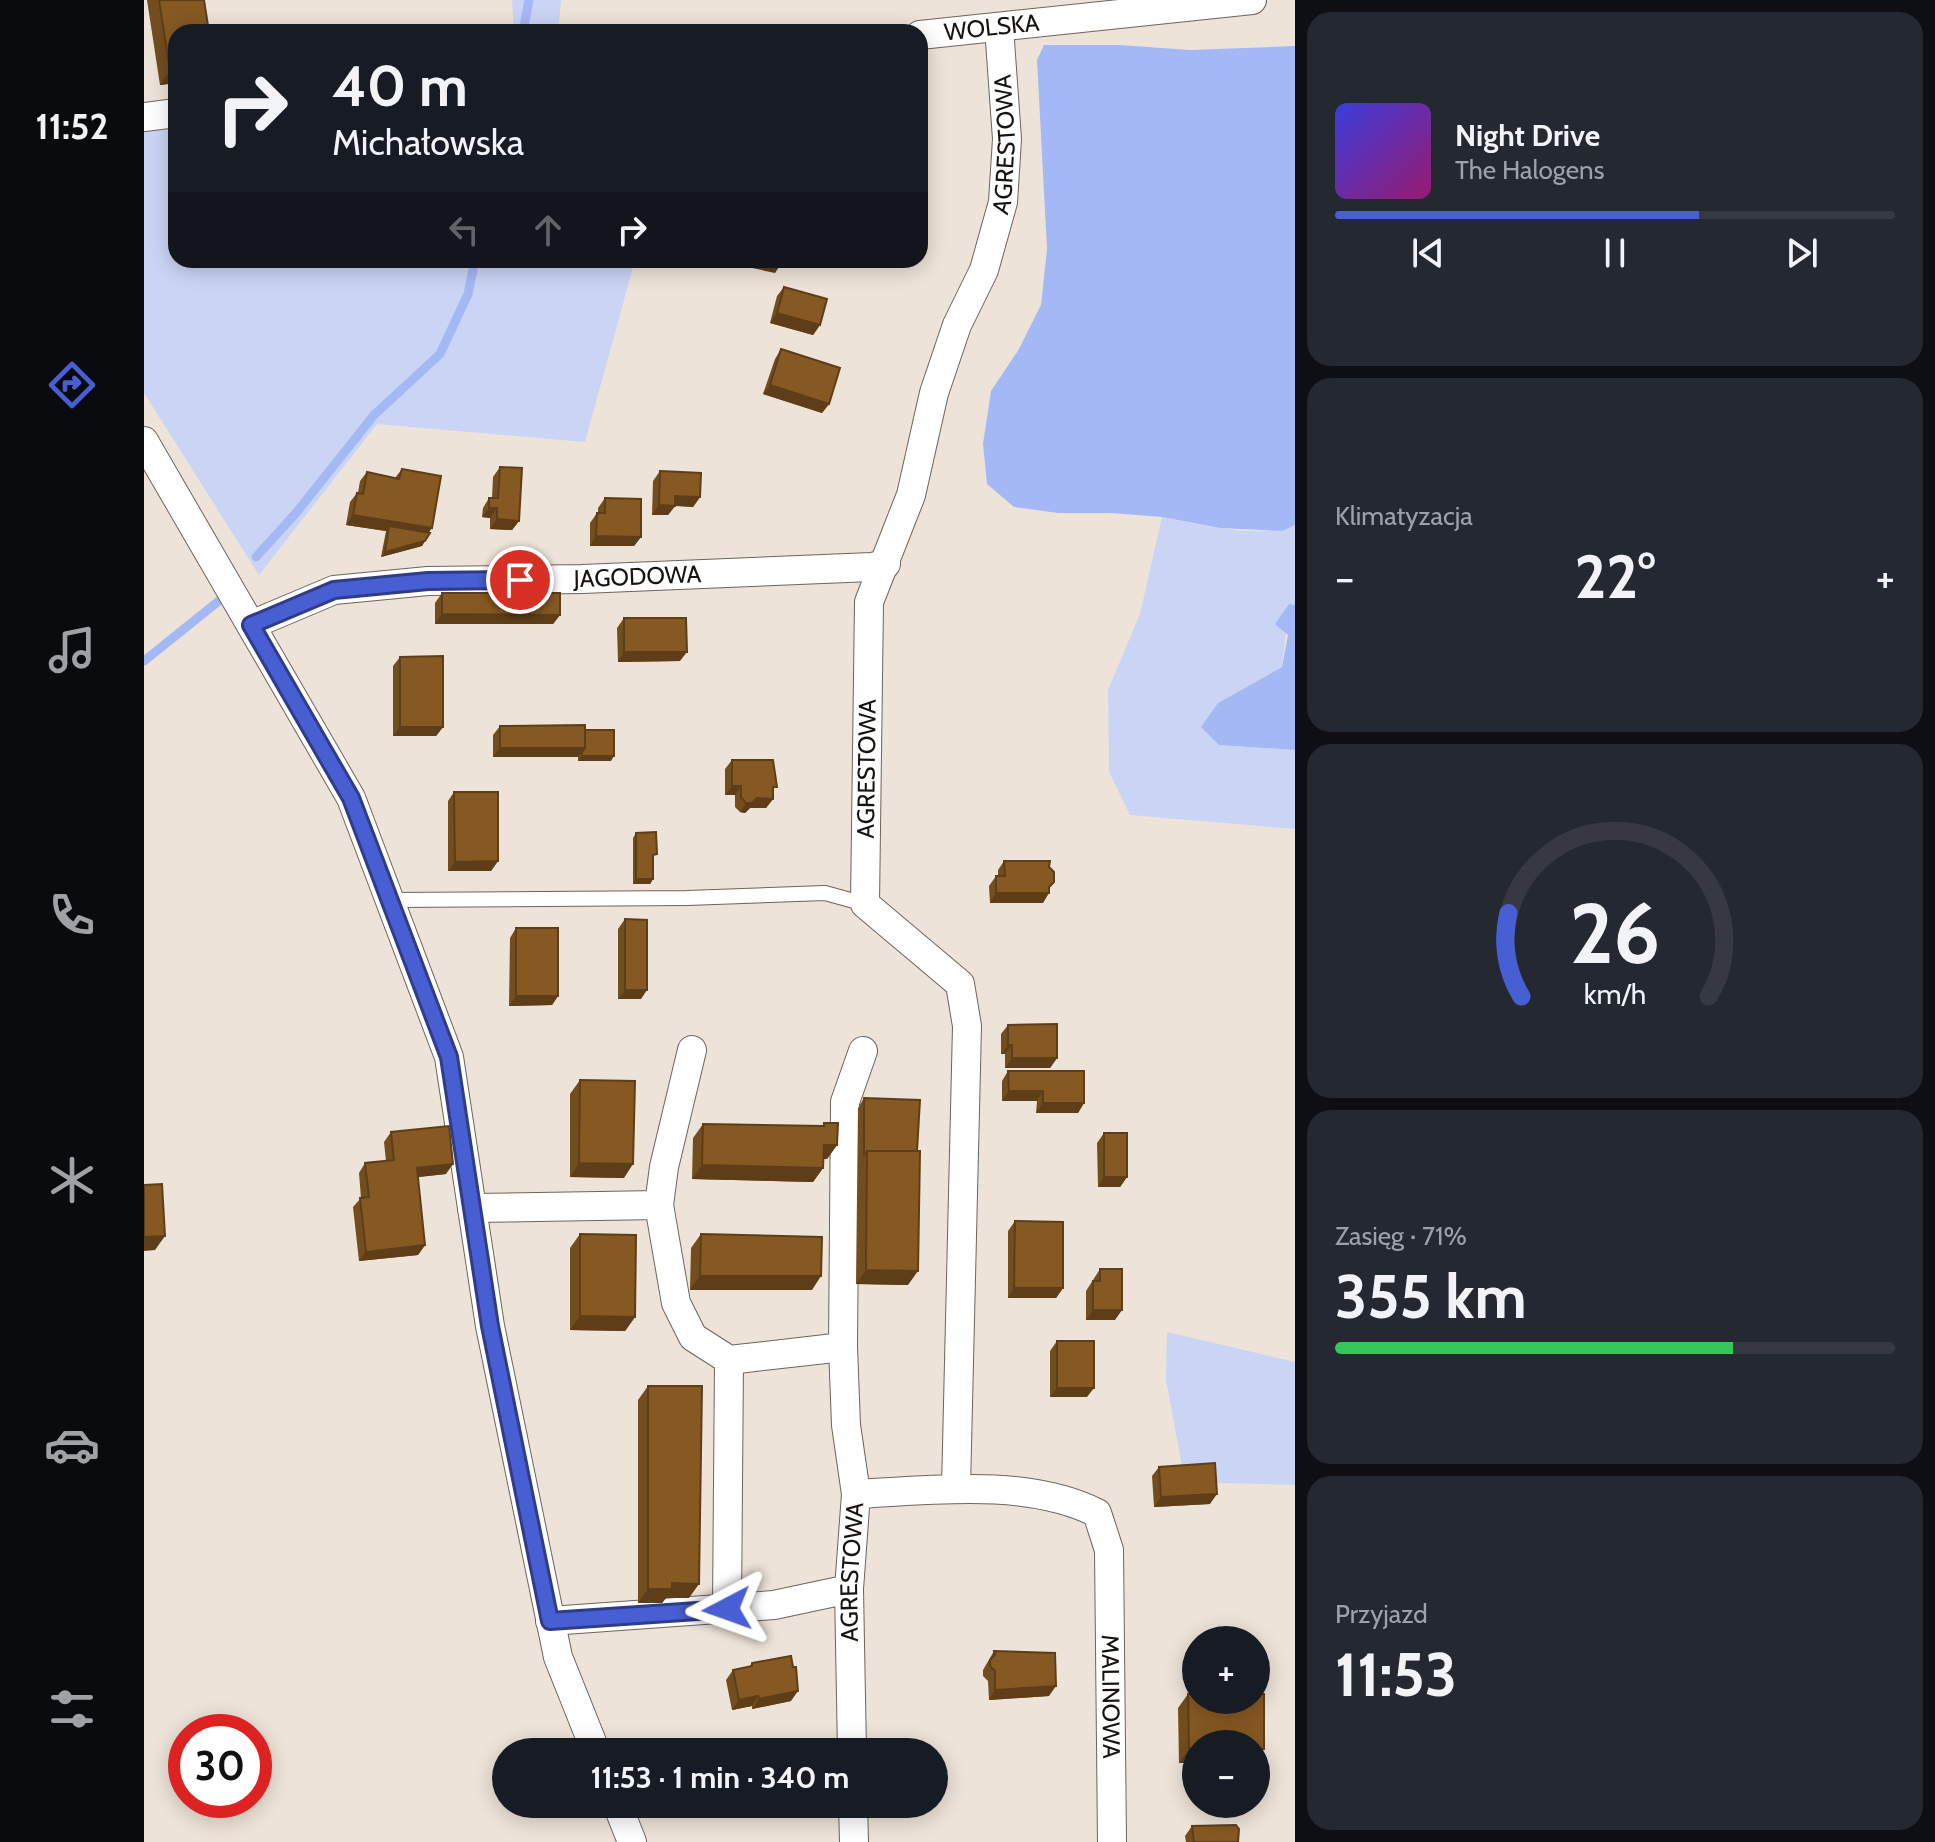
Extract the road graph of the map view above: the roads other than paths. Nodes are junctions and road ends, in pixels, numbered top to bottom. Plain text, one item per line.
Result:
1 (1252, 0) edge
2 (999, 27) junction
3 (928, 34) edge
4 (168, 114) edge
5 (144, 117) edge
6 (144, 441) edge
7 (886, 564) junction
8 (251, 625) junction
9 (390, 900) junction
10 (865, 904) junction
11 (692, 1050) dead end
12 (863, 1051) dead end
13 (659, 1205) junction
14 (472, 1208) junction
15 (843, 1347) junction
16 (729, 1360) junction
17 (956, 1488) junction
18 (856, 1494) junction
19 (1109, 1550) joint
20 (849, 1589) junction
21 (727, 1609) junction
22 (550, 1621) junction
23 (590, 1738) edge
24 (852, 1738) edge
25 (623, 1818) edge
26 (853, 1818) edge
27 (632, 1842) edge
28 (854, 1842) edge
29 (1112, 1842) edge

1 - 2 street, WOLSKA
2 - 3 street, WOLSKA
2 - 7 street, AGRESTOWA
4 - 5 street
6 - 8 street
7 - 8 street, JAGODOWA
7 - 10 street, AGRESTOWA
8 - 9 street
9 - 10 lane
9 - 14 street
10 - 17 street
11 - 13 street
12 - 15 street
13 - 14 street
13 - 16 street
14 - 22 street
15 - 16 street
15 - 18 street
16 - 21 street
17 - 18 street, AGRESTOWA
17 - 19 street, AGRESTOWA
18 - 20 street, AGRESTOWA
19 - 29 street, MALINOWA
20 - 21 street
20 - 24 street, AGRESTOWA
21 - 22 street
22 - 23 street
25 - 27 street
26 - 28 street

